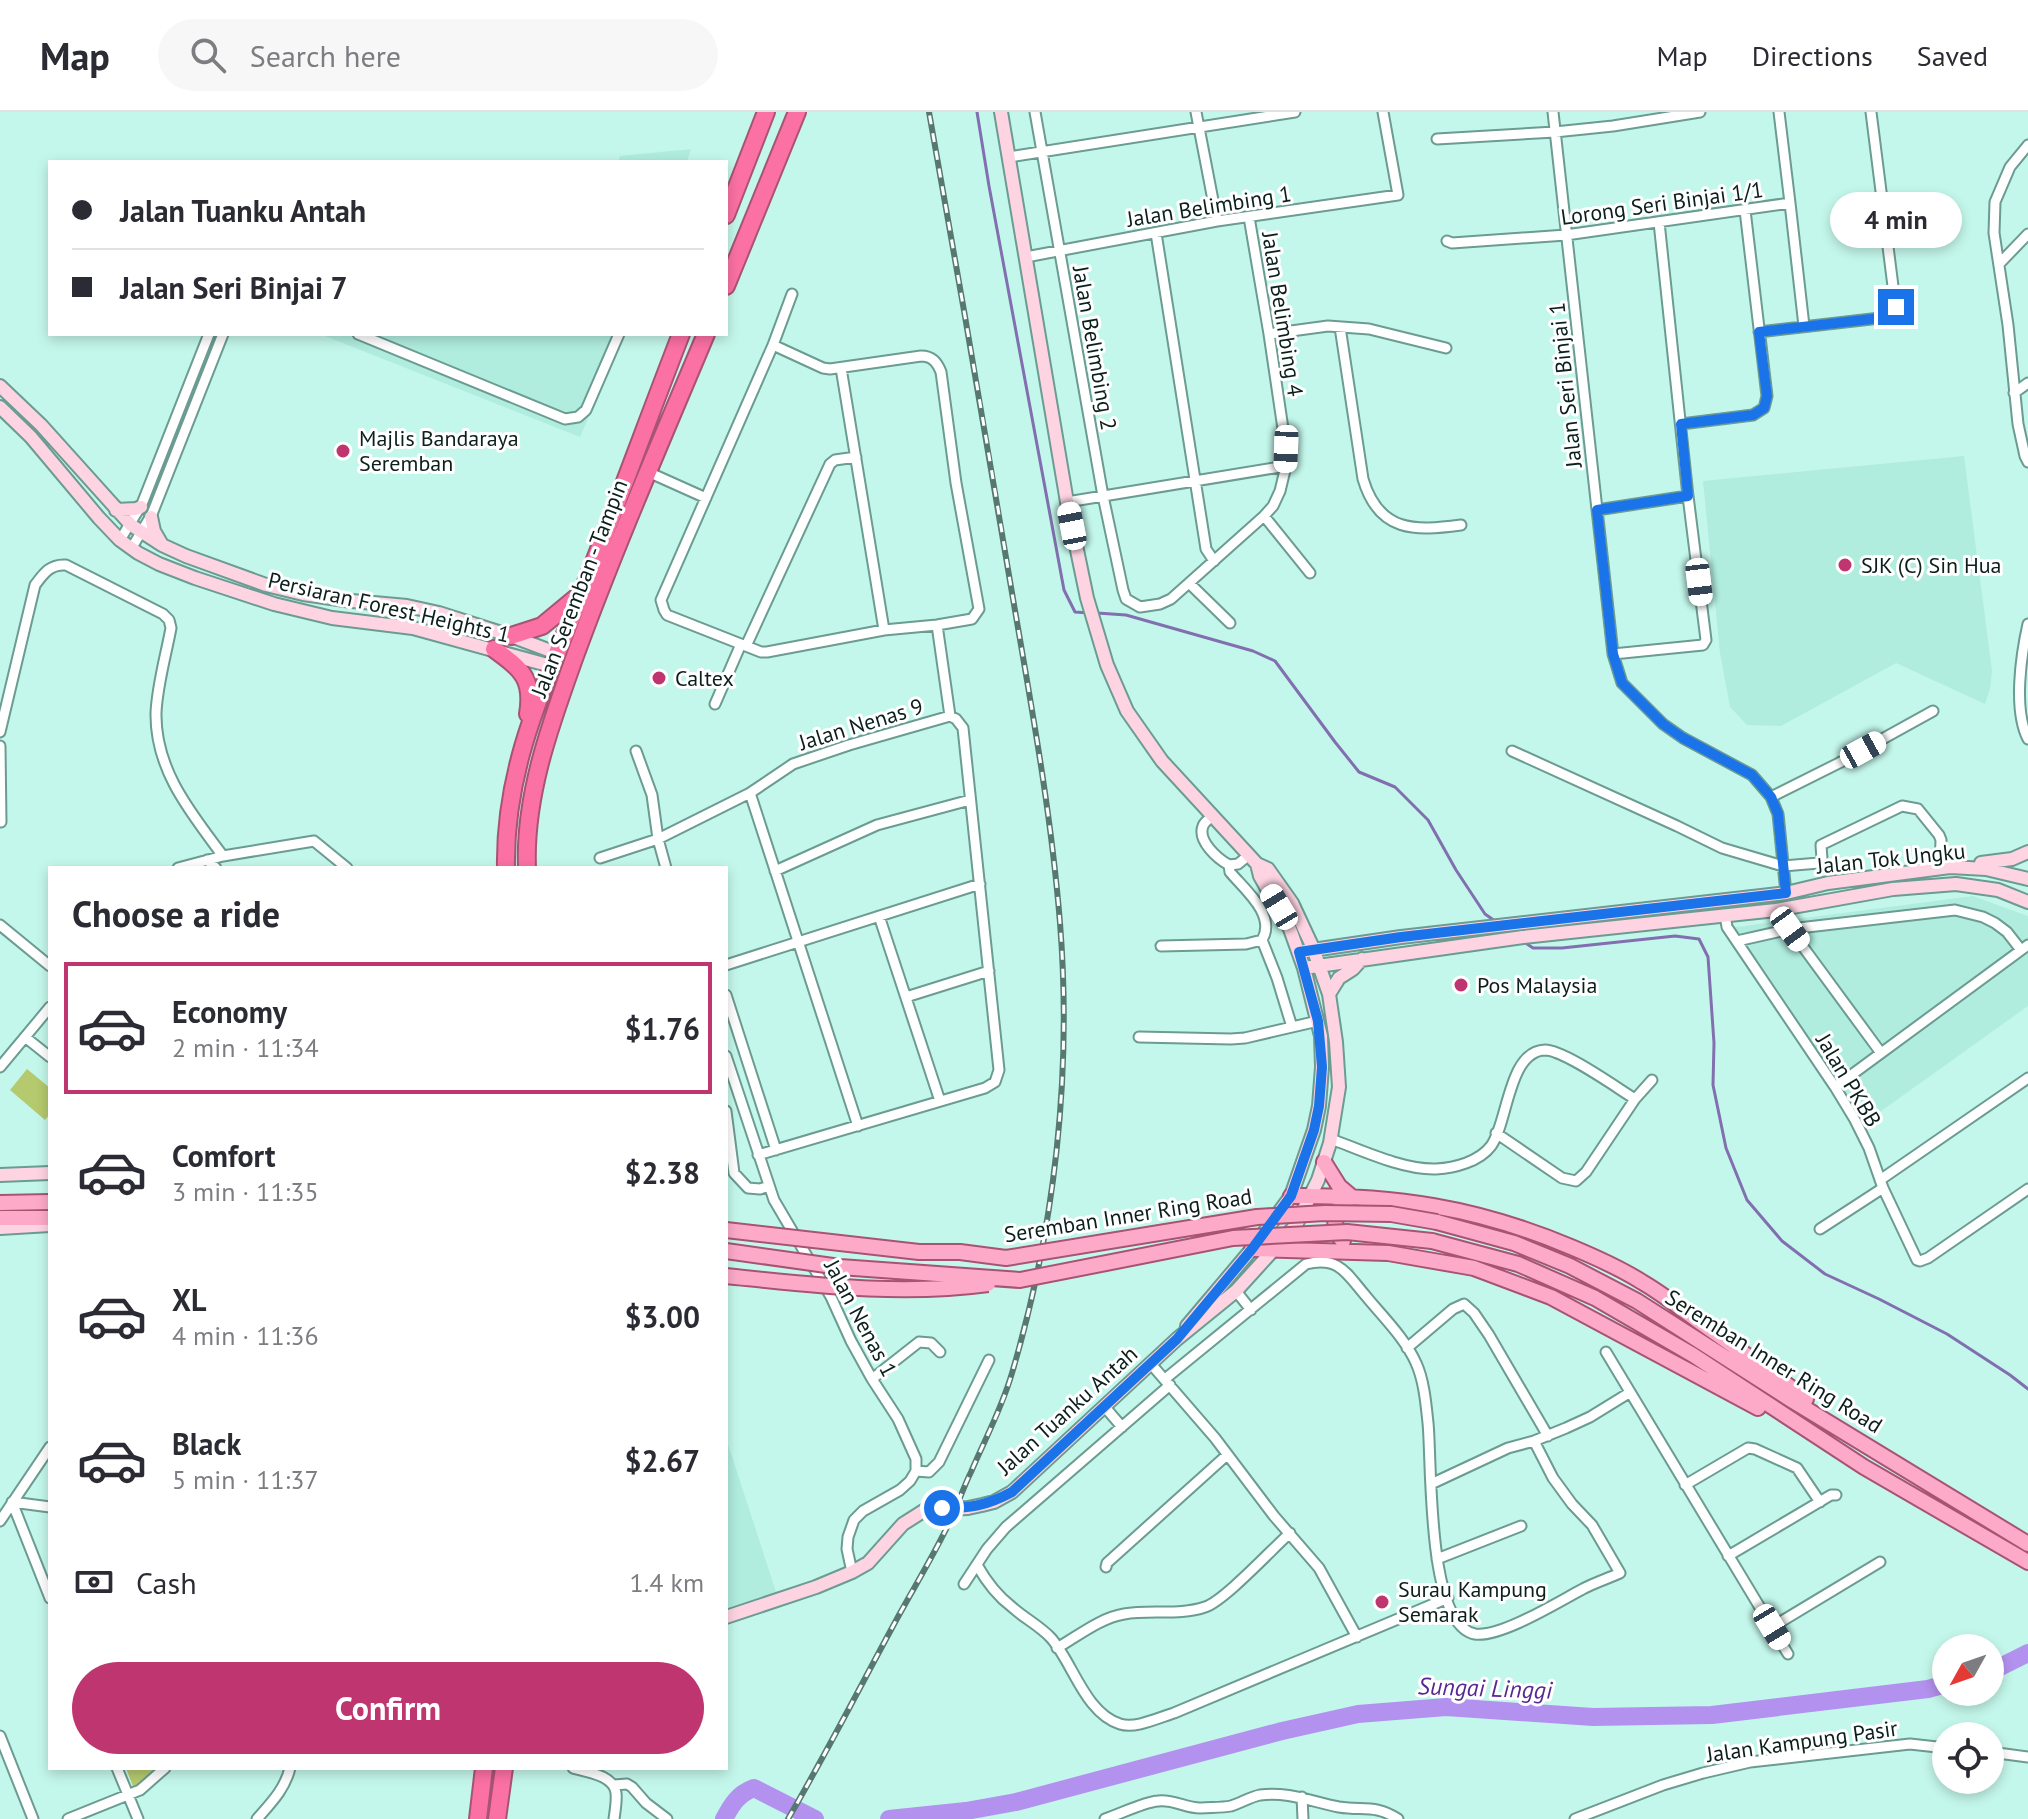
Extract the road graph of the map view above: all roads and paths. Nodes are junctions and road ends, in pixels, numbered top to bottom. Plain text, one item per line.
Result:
1 (766, 112) edge
2 (797, 112) edge
3 (1001, 112) edge
4 (1035, 112) edge
5 (1196, 112) edge
6 (1295, 112) edge
7 (1383, 112) edge
8 (1553, 112) edge
9 (1700, 112) edge
10 (1779, 112) edge
11 (1871, 112) edge
12 (1199, 127) junction
13 (1555, 132) junction
14 (1437, 139) dead end
15 (2028, 145) edge
16 (1043, 151) junction
17 (1009, 157) junction
18 (1790, 203) junction
19 (728, 210) edge
20 (1745, 210) junction
21 (1249, 217) junction
22 (1217, 221) junction
23 (1659, 222) junction
24 (1156, 233) junction
25 (2028, 234) edge
26 (1566, 235) junction
27 (1447, 241) dead end
28 (1059, 250) junction
29 (1026, 257) junction
30 (1999, 264) junction
31 (728, 281) edge
32 (792, 294) dead end
33 (1804, 326) junction
34 (1340, 327) junction
35 (1759, 332) junction
36 (1269, 334) junction
37 (208, 336) edge
38 (222, 336) edge
39 (363, 336) edge
40 (618, 336) edge
41 (680, 336) edge
42 (705, 336) edge
43 (773, 345) junction
44 (1446, 348) dead end
45 (841, 368) junction
46 (2028, 383) edge
47 (0, 386) edge
48 (2014, 393) junction
49 (0, 407) edge
50 (1681, 424) junction
51 (856, 457) junction
52 (2028, 462) edge
53 (1286, 466) junction
54 (648, 472) junction
55 (1196, 481) junction
56 (1103, 496) junction
57 (1688, 496) junction
58 (706, 498) junction
59 (1067, 502) junction
60 (141, 507) junction
61 (116, 510) junction
62 (1597, 510) junction
63 (1264, 516) junction
64 (151, 517) junction
65 (131, 525) junction
66 (1461, 525) dead end
67 (142, 533) junction
68 (120, 540) junction
69 (162, 545) junction
70 (131, 549) junction
71 (1214, 561) junction
72 (1310, 573) dead end
73 (1189, 583) junction
74 (1123, 590) joint
75 (583, 592) junction
76 (1230, 623) dead end
77 (2028, 624) edge
78 (937, 625) junction
79 (884, 630) junction
80 (511, 636) junction
81 (744, 645) junction
82 (494, 649) junction
83 (1613, 654) junction
84 (553, 660) junction
85 (3, 703) edge
86 (715, 704) dead end
87 (1933, 711) dead end
88 (950, 716) junction
89 (0, 732) edge
90 (2028, 739) edge
91 (524, 740) junction
92 (0, 746) edge
93 (636, 751) dead end
94 (1512, 751) dead end
95 (750, 793) junction
96 (1771, 797) junction
97 (970, 800) junction
98 (1213, 816) junction
99 (1, 822) edge
100 (658, 839) junction
101 (2028, 852) edge
102 (223, 856) junction
103 (600, 858) dead end
104 (207, 860) junction
105 (1253, 860) junction
106 (1229, 865) junction
107 (185, 866) edge
108 (214, 866) edge
109 (345, 866) edge
110 (506, 866) edge
111 (527, 866) edge
112 (665, 866) edge
113 (1783, 866) junction
114 (1940, 868) junction
115 (1971, 868) junction
116 (775, 871) junction
117 (2028, 879) edge
118 (980, 884) junction
119 (1786, 893) junction
120 (2025, 900) edge
121 (1776, 910) junction
122 (879, 916) junction
123 (1726, 921) junction
124 (1790, 929) junction
125 (1522, 930) junction
126 (2, 931) edge
127 (1502, 933) junction
128 (1262, 940) junction
129 (1737, 941) junction
130 (798, 942) junction
131 (1161, 946) dead end
132 (1313, 948) junction
133 (2024, 948) edge
134 (1299, 952) junction
135 (1362, 959) junction
136 (728, 964) edge
137 (1318, 964) junction
138 (48, 965) edge
139 (1304, 968) junction
140 (989, 971) junction
141 (1329, 994) junction
142 (906, 997) junction
143 (728, 1001) edge
144 (48, 1009) edge
145 (1318, 1021) junction
146 (1292, 1027) junction
147 (25, 1037) junction
148 (1139, 1037) dead end
149 (1881, 1053) junction
150 (48, 1055) edge
151 (728, 1062) edge
152 (0, 1067) edge
153 (2028, 1078) edge
154 (1652, 1080) dead end
155 (1835, 1087) junction
156 (1635, 1099) junction
157 (940, 1101) junction
158 (741, 1104) junction
159 (728, 1109) edge
160 (728, 1126) edge
161 (858, 1126) junction
162 (1496, 1133) junction
163 (1331, 1139) junction
164 (776, 1150) junction
165 (758, 1155) junction
166 (1324, 1162) junction
167 (48, 1173) edge
168 (0, 1175) edge
169 (1882, 1184) junction
170 (769, 1186) junction
171 (2028, 1189) edge
172 (1291, 1196) junction
173 (1311, 1196) junction
174 (1352, 1197) junction
175 (48, 1202) edge
176 (0, 1203) edge
177 (0, 1218) edge
178 (48, 1218) edge
179 (728, 1224) edge
180 (48, 1225) edge
181 (0, 1228) edge
182 (1820, 1229) dead end
183 (728, 1230) edge
184 (760, 1233) junction
185 (1252, 1249) junction
186 (728, 1251) edge
187 (1272, 1251) junction
188 (1361, 1252) junction
189 (728, 1276) edge
190 (1020, 1280) junction
191 (1236, 1291) junction
192 (1251, 1310) junction
193 (1177, 1339) junction
194 (1407, 1348) junction
195 (940, 1352) dead end
196 (1606, 1352) dead end
197 (989, 1360) dead end
198 (1151, 1364) junction
199 (872, 1379) junction
200 (1167, 1382) junction
201 (1629, 1393) junction
202 (1104, 1406) junction
203 (1122, 1427) junction
204 (1548, 1436) junction
205 (1534, 1441) junction
206 (48, 1450) edge
207 (1227, 1455) junction
208 (1882, 1455) junction
209 (1864, 1467) junction
210 (916, 1471) junction
211 (1431, 1484) junction
212 (1685, 1485) junction
213 (1836, 1495) dead end
214 (12, 1502) junction
215 (1820, 1502) junction
216 (48, 1507) edge
217 (0, 1521) edge
218 (1521, 1526) dead end
219 (1290, 1533) junction
220 (2028, 1544) edge
221 (1728, 1556) junction
222 (1437, 1559) junction
223 (1880, 1562) dead end
224 (2028, 1562) edge
225 (977, 1565) junction
226 (1106, 1567) dead end
227 (852, 1572) junction
228 (964, 1584) dead end
229 (48, 1593) edge
230 (1448, 1598) junction
231 (728, 1616) edge
232 (1772, 1627) junction
233 (1357, 1637) junction
234 (1057, 1648) junction
235 (1788, 1654) dead end
236 (0, 1736) edge
237 (1932, 1746) edge
238 (2004, 1754) edge
239 (2028, 1757) edge
240 (118, 1770) edge
241 (163, 1770) edge
242 (290, 1770) edge
243 (484, 1770) edge
244 (504, 1770) edge
245 (579, 1770) edge
246 (614, 1785) junction
247 (128, 1795) junction
248 (1302, 1797) junction
249 (1191, 1808) junction
250 (33, 1819) edge
251 (68, 1819) edge
252 (138, 1819) edge
253 (257, 1819) edge
254 (478, 1819) edge
255 (497, 1819) edge
256 (614, 1819) edge
257 (667, 1819) edge
258 (1105, 1819) edge
259 (1193, 1819) edge
260 (1303, 1819) edge
261 (1398, 1819) edge
262 (1575, 1819) edge

1 - 19 highway
2 - 31 highway
3 - 17 main road
4 - 16 street, Jalan Belimbing 2
5 - 12 street
6 - 12 street
7 - 21 street, Jalan Belimbing 1
8 - 13 street, Jalan Seri Binjai 1
9 - 13 street
10 - 18 street, Lorong Seri Binjai 1/1
11 - 33 street
12 - 16 street
12 - 22 street
13 - 14 street
13 - 26 street, Jalan Seri Binjai 1
15 - 30 street
16 - 17 street
16 - 28 street, Jalan Belimbing 2
17 - 29 main road
18 - 20 street, Lorong Seri Binjai 1/1
18 - 33 street
20 - 23 street, Lorong Seri Binjai 1/1
20 - 35 street
21 - 22 street, Jalan Belimbing 1
21 - 36 street, Jalan Belimbing 4
22 - 24 street, Jalan Belimbing 1
23 - 26 street, Lorong Seri Binjai 1/1
23 - 50 street
24 - 28 street, Jalan Belimbing 1
24 - 55 street
25 - 30 street
26 - 27 street, Lorong Seri Binjai 1/1
26 - 62 street, Jalan Seri Binjai 1
28 - 29 street, Jalan Belimbing 1
28 - 56 street, Jalan Belimbing 2
29 - 59 main road
30 - 48 street
32 - 43 street
33 - 35 street
34 - 36 street
34 - 44 street
34 - 66 street
35 - 50 street
36 - 53 street, Jalan Belimbing 4
37 - 60 street
38 - 64 street
39 - 40 street
41 - 75 highway, Jalan Seremban - Tampin
42 - 54 highway, Jalan Seremban - Tampin
43 - 45 street
43 - 58 street
45 - 51 street
45 - 78 street
46 - 48 street
47 - 61 main road, Persiaran Forest Heights 1
48 - 52 street
49 - 68 main road, Persiaran Forest Heights 1
50 - 57 street
51 - 79 street
51 - 81 street
53 - 55 street
53 - 63 street, Jalan Belimbing 4
54 - 58 street
54 - 111 highway, Jalan Seremban - Tampin
55 - 56 street
55 - 71 street
56 - 59 street
56 - 74 street, Jalan Belimbing 2
57 - 62 street
57 - 83 street
58 - 81 street
59 - 98 main road
60 - 61 main road
60 - 65 street
61 - 65 main road, Persiaran Forest Heights 1
62 - 83 street, Jalan Seri Binjai 1
63 - 71 street, Jalan Belimbing 4
63 - 72 street
64 - 67 street
64 - 69 main road
65 - 67 main road, Persiaran Forest Heights 1
65 - 68 street
67 - 69 main road, Persiaran Forest Heights 1
67 - 70 street
68 - 70 main road, Persiaran Forest Heights 1
69 - 80 main road, Persiaran Forest Heights 1
70 - 82 main road, Persiaran Forest Heights 1
71 - 73 street, Jalan Belimbing 4
73 - 74 street, Jalan Belimbing 4
73 - 76 street
75 - 80 highway
75 - 84 highway, Jalan Seremban - Tampin
77 - 90 street
78 - 79 street
78 - 88 street
79 - 81 street
80 - 84 main road, Persiaran Forest Heights 1
81 - 86 street
82 - 84 main road, Persiaran Forest Heights 1
82 - 91 highway
83 - 96 street, Jalan Seri Binjai 1
84 - 91 highway, Jalan Seremban - Tampin
85 - 89 street
85 - 102 street
87 - 96 street
88 - 95 street, Jalan Nenas 9
88 - 97 street, Jalan Nenas 9
91 - 110 highway, Jalan Seremban - Tampin
92 - 99 street
93 - 100 street
94 - 113 street
95 - 100 street, Jalan Nenas 9
95 - 116 street
96 - 113 street
97 - 116 street
97 - 118 street, Jalan Nenas 9
98 - 105 main road
98 - 106 street
100 - 103 street, Jalan Nenas 9
100 - 112 street
101 - 115 main road
102 - 104 street
102 - 109 street
104 - 107 street
104 - 108 street
105 - 106 street
105 - 132 main road, Jalan Tuanku Antah
105 - 134 main road, Jalan Tuanku Antah
106 - 128 street
113 - 114 street
113 - 119 street
114 - 115 main road, Jalan Tok Ungku
114 - 119 main road, Jalan Tok Ungku
115 - 117 main road, Jalan Tok Ungku
116 - 130 street
117 - 120 street
118 - 122 street
118 - 140 street, Jalan Nenas 9
119 - 125 main road, Jalan Tok Ungku
120 - 121 main road, Jalan Tok Ungku
121 - 123 main road, Jalan Tok Ungku
121 - 124 street
122 - 130 street
122 - 142 street
123 - 125 main road, Jalan Tok Ungku
123 - 129 street, Jalan PKBB
124 - 129 street
124 - 133 street
124 - 149 street
125 - 127 main road
126 - 138 street
127 - 132 main road
127 - 135 main road
128 - 131 street
128 - 146 street
129 - 155 street, Jalan PKBB
130 - 136 street
130 - 161 street
132 - 134 main road
132 - 137 main road, Jalan Tuanku Antah
133 - 149 street
134 - 139 main road, Jalan Tuanku Antah
135 - 137 main road
135 - 141 main road
137 - 139 main road
137 - 141 main road, Jalan Tuanku Antah
139 - 145 main road, Jalan Tuanku Antah
140 - 142 street
140 - 157 street, Jalan Nenas 9
141 - 163 main road, Jalan Tuanku Antah
142 - 157 street
143 - 164 street
144 - 147 street
145 - 146 street
145 - 172 main road, Jalan Tuanku Antah
146 - 148 street
147 - 150 street
147 - 152 street
149 - 155 street
151 - 158 street, Jalan Nenas 1
153 - 169 street
154 - 156 street
155 - 169 street, Jalan PKBB
156 - 162 street
156 - 162 street
157 - 161 street
158 - 159 street
158 - 165 street, Jalan Nenas 1
160 - 170 street
161 - 164 street
162 - 163 street
163 - 166 main road, Jalan Tuanku Antah
164 - 165 street
165 - 170 street, Jalan Nenas 1
166 - 173 main road, Jalan Tuanku Antah
166 - 174 main road
167 - 168 main road
169 - 171 street, Jalan PKBB
169 - 182 street
170 - 199 street, Jalan Nenas 1
172 - 173 main road
172 - 185 main road, Jalan Tuanku Antah
173 - 174 main road
173 - 187 main road, Jalan Tuanku Antah
174 - 188 main road
174 - 208 main road
175 - 176 main road
177 - 178 main road
179 - 184 main road, bridge
180 - 181 main road
183 - 184 main road, Seremban Inner Ring Road, bridge
184 - 208 main road, Seremban Inner Ring Road, bridge
185 - 187 main road
185 - 193 main road, Jalan Tuanku Antah
186 - 190 main road, Seremban Inner Ring Road, bridge
187 - 188 main road
187 - 191 main road, Jalan Tuanku Antah
188 - 209 main road
189 - 190 main road, bridge
190 - 209 main road, Seremban Inner Ring Road, bridge
191 - 192 street
191 - 193 main road, Jalan Tuanku Antah
192 - 194 street
192 - 200 street
193 - 198 main road, Jalan Tuanku Antah
194 - 204 street
194 - 211 street
195 - 199 street
196 - 201 street
197 - 210 street
198 - 200 street
198 - 202 main road, Jalan Tuanku Antah
199 - 210 street, Jalan Nenas 1
200 - 203 street
200 - 207 street
201 - 204 street
201 - 212 street
202 - 203 street
202 - 227 main road, Jalan Tuanku Antah
203 - 225 street
204 - 205 street
205 - 211 street
205 - 230 street
206 - 214 street
207 - 219 street
207 - 226 street
208 - 220 main road, Seremban Inner Ring Road
209 - 224 main road, Seremban Inner Ring Road
210 - 227 street
211 - 222 street
212 - 215 street
212 - 221 street
213 - 215 street
214 - 216 street
214 - 217 street
214 - 229 street
215 - 221 street
218 - 222 street
219 - 233 street
219 - 234 street
221 - 232 street
222 - 230 street
223 - 232 street
225 - 228 street
225 - 234 street
227 - 231 main road, Jalan Tuanku Antah
230 - 233 street
232 - 235 street
233 - 234 street
236 - 250 street
237 - 262 street, Jalan Kampung Pasir
238 - 239 street
240 - 247 street
241 - 247 street
242 - 253 street
243 - 254 highway
244 - 255 highway
245 - 246 street
246 - 256 street
246 - 257 street
247 - 251 street
247 - 252 street
248 - 249 street
248 - 260 street
248 - 261 street
249 - 258 street
249 - 259 street

